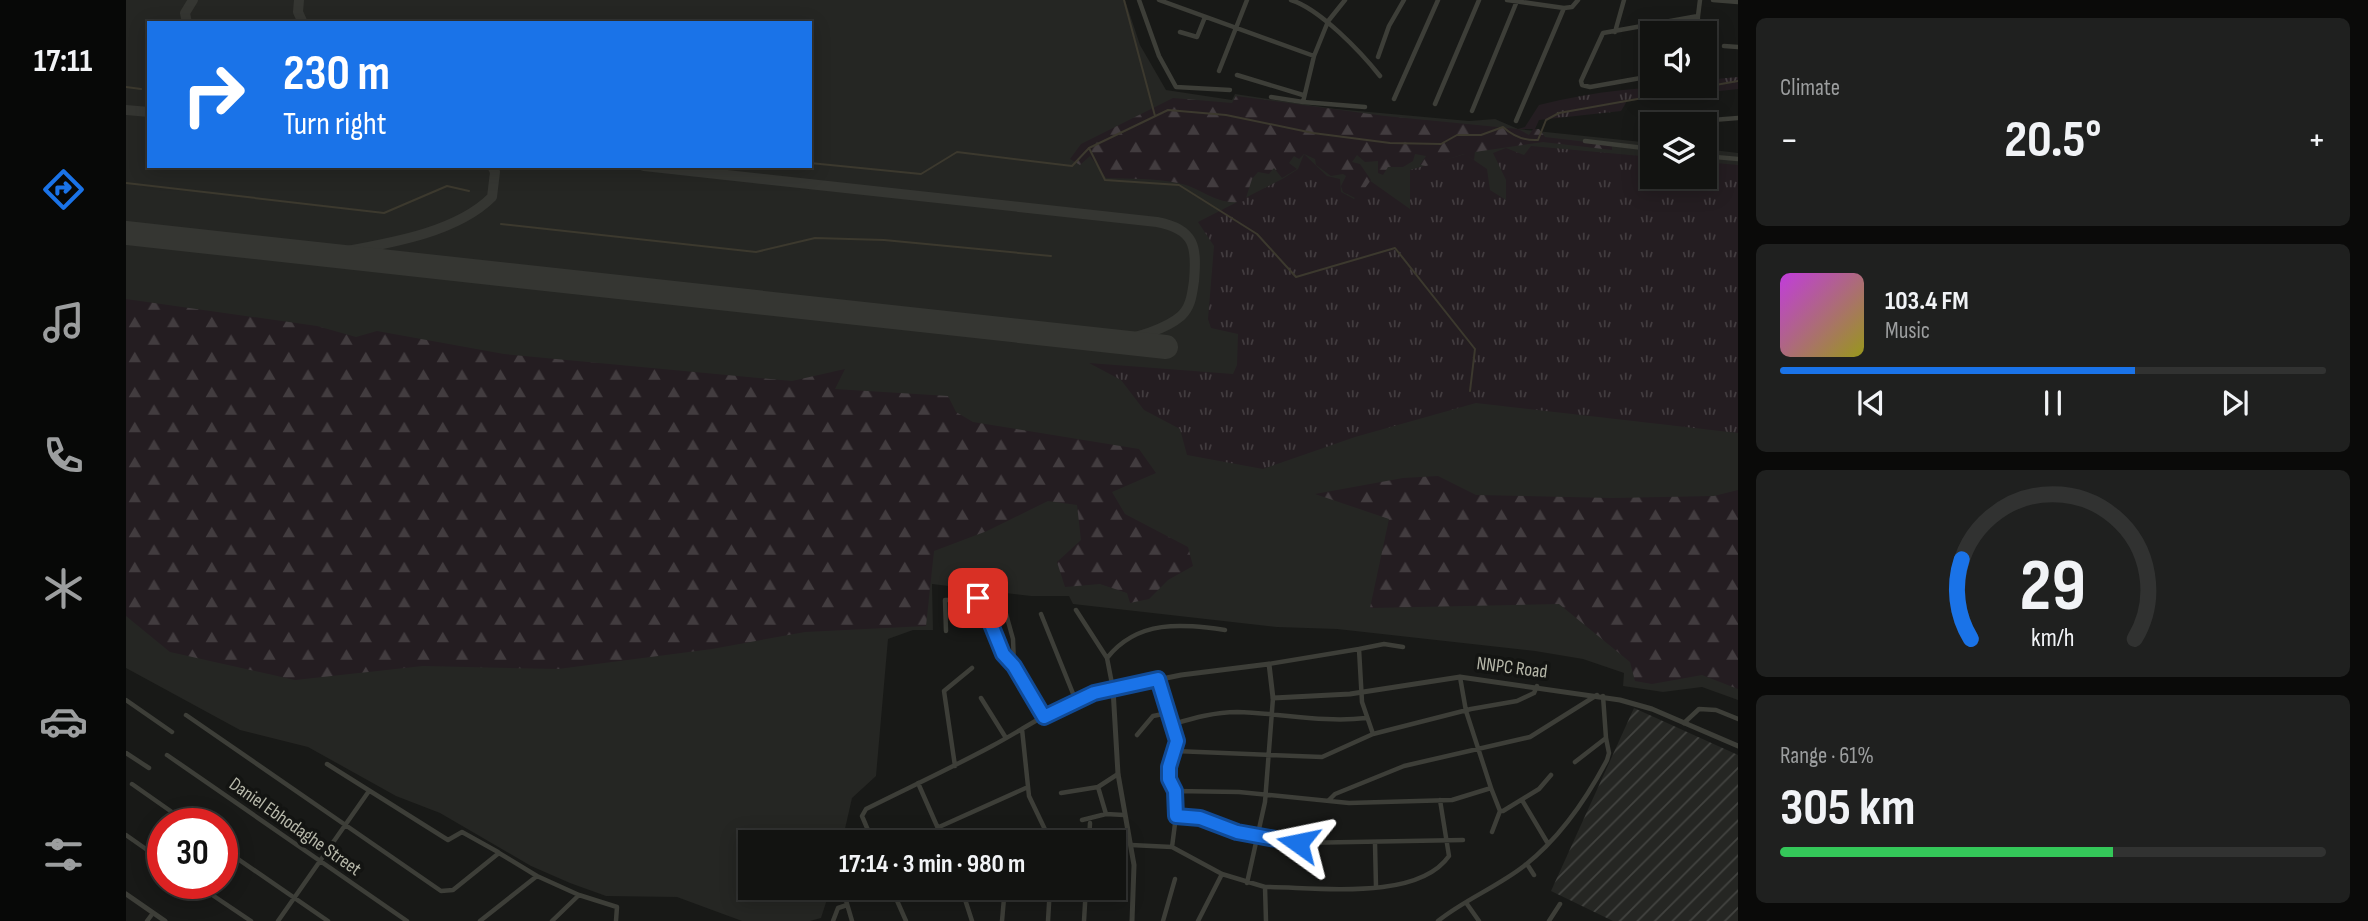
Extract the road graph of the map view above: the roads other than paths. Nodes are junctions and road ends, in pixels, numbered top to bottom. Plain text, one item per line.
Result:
1 (1139, 0) edge
2 (1159, 0) edge
3 (1248, 0) edge
4 (1291, 0) edge
5 (1345, 0) edge
6 (1404, 0) edge
7 (1438, 0) edge
8 (1479, 0) edge
9 (1507, 0) edge
10 (1578, 0) edge
11 (1624, 0) edge
12 (1700, 0) edge
13 (1713, 0) edge
14 (1517, 1) edge
15 (1532, 1) edge
16 (1738, 2) edge
17 (1564, 8) junction
18 (1698, 16) junction
19 (1210, 19) junction
20 (1698, 21) edge
21 (1328, 22) junction
22 (1238, 28) junction
23 (1180, 32) dead end
24 (1615, 32) junction
25 (1724, 46) dead end
26 (1738, 47) edge
27 (1314, 56) junction
28 (1378, 57) dead end
29 (1220, 69) dead end
30 (1237, 75) dead end
31 (1380, 76) dead end
32 (1640, 78) edge
33 (1230, 90) dead end
34 (1303, 95) junction
35 (1271, 97) dead end
36 (1395, 99) dead end
37 (1303, 102) junction
38 (1435, 104) dead end
39 (1365, 107) dead end
40 (1472, 111) dead end
41 (1738, 118) edge
42 (1717, 120) edge
43 (1517, 121) dead end
44 (1585, 141) dead end
45 (1640, 148) edge
46 (1717, 157) edge
47 (1738, 159) edge
48 (1003, 603) dead end
49 (1076, 610) dead end
50 (1041, 614) dead end
51 (1226, 630) dead end
52 (946, 631) dead end
53 (1403, 647) dead end
54 (1359, 649) junction
55 (1107, 658) junction
56 (1269, 664) junction
57 (1014, 666) junction
58 (972, 668) dead end
59 (1460, 677) junction
60 (1158, 679) junction
61 (1537, 686) junction
62 (1113, 689) junction
63 (1361, 692) junction
64 (1600, 696) junction
65 (981, 698) dead end
66 (1273, 698) junction
67 (126, 700) edge
68 (1076, 701) junction
69 (1466, 711) junction
70 (1168, 713) junction
71 (1273, 714) junction
72 (186, 715) dead end
73 (1044, 717) junction
74 (1366, 718) junction
75 (1738, 719) edge
76 (1684, 723) junction
77 (1173, 724) junction
78 (1022, 729) junction
79 (172, 732) dead end
80 (1373, 734) junction
81 (1137, 735) dead end
82 (1006, 738) junction
83 (1606, 738) junction
84 (1738, 746) edge
85 (1480, 749) junction
86 (1175, 751) junction
87 (126, 753) edge
88 (167, 755) dead end
89 (1270, 755) junction
90 (1575, 762) dead end
91 (327, 764) dead end
92 (955, 766) junction
93 (149, 768) dead end
94 (1118, 774) junction
95 (1552, 775) dead end
96 (918, 783) junction
97 (132, 784) dead end
98 (1028, 787) junction
99 (1098, 788) junction
100 (1491, 788) junction
101 (369, 791) junction
102 (1175, 791) junction
103 (1061, 793) dead end
104 (1265, 796) junction
105 (1440, 800) junction
106 (1522, 800) junction
107 (1329, 801) junction
108 (166, 808) edge
109 (1500, 811) junction
110 (1106, 814) junction
111 (1124, 815) junction
112 (1176, 816) junction
113 (1082, 820) dead end
114 (1090, 823) dead end
115 (345, 824) junction
116 (939, 827) junction
117 (869, 830) edge
118 (940, 830) edge
119 (1046, 830) edge
120 (1090, 830) edge
121 (1492, 832) dead end
122 (1258, 834) junction
123 (126, 835) edge
124 (1463, 840) dead end
125 (1447, 841) junction
126 (1375, 842) junction
127 (1548, 842) junction
128 (1131, 845) junction
129 (1172, 847) junction
130 (147, 850) edge
131 (499, 853) junction
132 (238, 859) edge
133 (320, 862) junction
134 (1527, 864) junction
135 (1222, 874) junction
136 (1534, 875) dead end
137 (537, 876) junction
138 (1175, 879) dead end
139 (1247, 883) junction
140 (1265, 887) junction
141 (1376, 887) junction
142 (126, 894) edge
143 (579, 895) junction
144 (294, 898) junction
145 (218, 899) edge
146 (846, 900) edge
147 (897, 900) edge
148 (965, 900) edge
149 (1004, 900) edge
150 (1049, 900) edge
151 (1085, 900) edge
152 (1466, 904) junction
153 (1559, 904) dead end
154 (847, 905) junction
155 (153, 913) junction
156 (147, 921) edge
157 (166, 921) edge
158 (251, 921) edge
159 (278, 921) edge
160 (328, 921) edge
161 (407, 921) edge
162 (480, 921) edge
163 (552, 921) edge
164 (616, 921) edge
165 (833, 921) edge
166 (852, 921) edge
167 (906, 921) edge
168 (972, 921) edge
169 (1002, 921) edge
170 (1048, 921) edge
171 (1084, 921) edge
172 (1132, 921) edge
173 (1163, 921) edge
174 (1198, 921) edge
175 (1266, 921) edge
176 (1438, 921) edge
177 (1479, 921) edge
178 (1549, 921) edge

1 - 33 street
2 - 19 street
3 - 22 street
4 - 21 street
5 - 21 street
6 - 28 street
7 - 36 street
8 - 38 street
9 - 14 street
10 - 17 street
11 - 24 street
12 - 18 street
13 - 16 street
14 - 15 street
14 - 40 street
15 - 17 street
17 - 43 street
18 - 20 street
18 - 24 street
19 - 22 street
19 - 23 street
21 - 27 street
21 - 31 street
22 - 27 street
22 - 29 street
24 - 32 street
25 - 26 street
27 - 34 street
30 - 34 street
34 - 37 street
35 - 37 street
37 - 39 street
41 - 42 street
44 - 45 street
46 - 47 street
48 - 57 street
49 - 55 street
50 - 68 street
51 - 55 street
52 - 57 street
53 - 54 street
54 - 56 street
54 - 63 street
55 - 62 street
56 - 60 street
56 - 66 street
57 - 73 street
58 - 92 street
59 - 61 street, NNPC Road
59 - 63 street, NNPC Road
59 - 69 street
60 - 62 street
60 - 70 street
61 - 64 street, NNPC Road
61 - 69 street
62 - 68 street
62 - 94 street
63 - 66 street, NNPC Road
63 - 74 street
64 - 76 street, NNPC Road
64 - 83 street
64 - 85 street
65 - 82 street
66 - 71 street
67 - 79 street
68 - 73 street
69 - 80 street
69 - 85 street
70 - 77 street
70 - 81 street
71 - 74 street
71 - 77 street
71 - 89 street
72 - 115 street
73 - 78 street
74 - 80 street
75 - 76 street
76 - 84 street, NNPC Road
77 - 86 street
78 - 82 street
78 - 98 street
80 - 89 street
82 - 92 street
83 - 90 street
83 - 127 street
85 - 100 street
85 - 107 street
86 - 89 street
86 - 102 street
87 - 93 street
88 - 133 street, Daniel Ebhodaghe Street
89 - 104 street
91 - 101 street
92 - 96 street
94 - 99 street
94 - 111 street
95 - 106 street
96 - 116 street
96 - 117 street
97 - 108 street
98 - 116 street
98 - 119 street
99 - 103 street
99 - 110 street
100 - 105 street
100 - 109 street
101 - 115 street
101 - 131 street
102 - 104 street
102 - 112 street
104 - 107 street
104 - 122 street
105 - 107 street
105 - 125 street
106 - 109 street
106 - 127 street
109 - 121 street
110 - 111 street
110 - 113 street
111 - 128 street
112 - 122 street
112 - 129 street
114 - 120 street
115 - 131 street
115 - 133 street
116 - 118 street
122 - 126 street
122 - 139 street
123 - 130 street
124 - 125 street
125 - 126 street
125 - 141 street
126 - 141 street
127 - 134 street
128 - 129 street
128 - 172 street
129 - 135 street
131 - 137 street
132 - 144 street
133 - 144 street
133 - 161 street, Daniel Ebhodaghe Street
134 - 136 street
134 - 152 street
135 - 139 street
135 - 174 street
137 - 143 street
137 - 162 street
138 - 173 street
139 - 140 street
140 - 141 street
140 - 175 street
142 - 155 street
143 - 163 street
143 - 164 street
144 - 159 street
144 - 160 street
145 - 158 street
146 - 154 street
147 - 167 street
148 - 168 street
149 - 169 street
150 - 170 street
151 - 171 street
152 - 176 street
152 - 177 street
153 - 178 street
154 - 165 street
154 - 166 street
155 - 156 street
155 - 157 street

